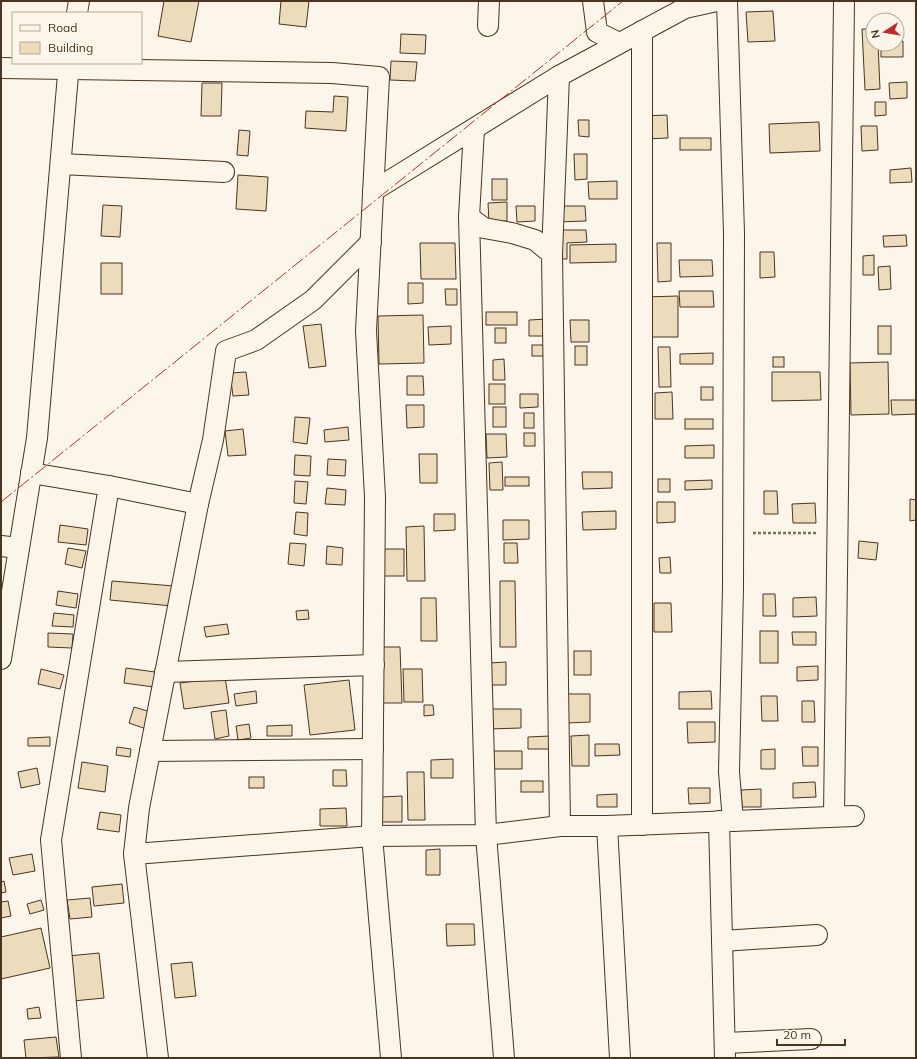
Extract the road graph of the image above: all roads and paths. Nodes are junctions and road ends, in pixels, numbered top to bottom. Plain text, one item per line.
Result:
1 (79, 1) edge
2 (489, 1) edge
3 (593, 1) edge
4 (717, 1) edge
5 (727, 1) edge
6 (844, 1) edge
7 (77, 12) edge
8 (488, 26) dead end
9 (642, 31) junction
10 (619, 43) junction
11 (69, 66) edge
12 (1, 68) edge
13 (559, 76) junction
14 (474, 129) junction
15 (61, 164) junction
16 (224, 172) dead end
17 (373, 192) junction
18 (469, 216) junction
19 (371, 242) junction
20 (552, 254) junction
21 (31, 473) junction
22 (108, 486) junction
23 (198, 504) junction
24 (733, 533) junction
25 (837, 533) junction
26 (10, 547) edge
27 (1, 659) edge
28 (374, 665) junction
29 (165, 672) junction
30 (373, 749) junction
31 (150, 751) junction
32 (834, 816) junction
33 (854, 816) dead end
34 (726, 821) junction
35 (642, 825) junction
36 (560, 826) junction
37 (607, 826) junction
38 (486, 835) junction
39 (372, 836) junction
40 (134, 854) junction
41 (817, 935) dead end
42 (722, 941) junction
43 (811, 1039) dead end
44 (725, 1050) edge
45 (71, 1058) edge
46 (158, 1058) edge
47 (391, 1058) edge
48 (504, 1058) edge
49 (620, 1058) edge

1 - 7 street
2 - 8 street
3 - 10 street
4 - 9 street
5 - 24 street
6 - 25 street
9 - 10 street
9 - 35 street
10 - 13 street
11 - 12 street
11 - 15 street
11 - 17 street
13 - 14 street
13 - 20 street
14 - 17 street
14 - 18 street
15 - 16 street
15 - 21 street
17 - 19 street
18 - 20 street
18 - 38 street
19 - 23 street
19 - 28 street
20 - 36 street
21 - 22 street
21 - 26 street
22 - 23 street
22 - 45 street
23 - 29 street
24 - 25 path
24 - 34 street
25 - 32 street
26 - 27 street
28 - 29 street
28 - 30 street
29 - 31 street
30 - 31 street
30 - 39 street
31 - 40 street
32 - 33 street
32 - 34 street
34 - 35 street
34 - 42 street
35 - 37 street
36 - 37 street
36 - 38 street
37 - 49 street
38 - 39 street
38 - 48 street
39 - 40 street
39 - 47 street
40 - 46 street
41 - 42 street
42 - 44 street
43 - 44 street

